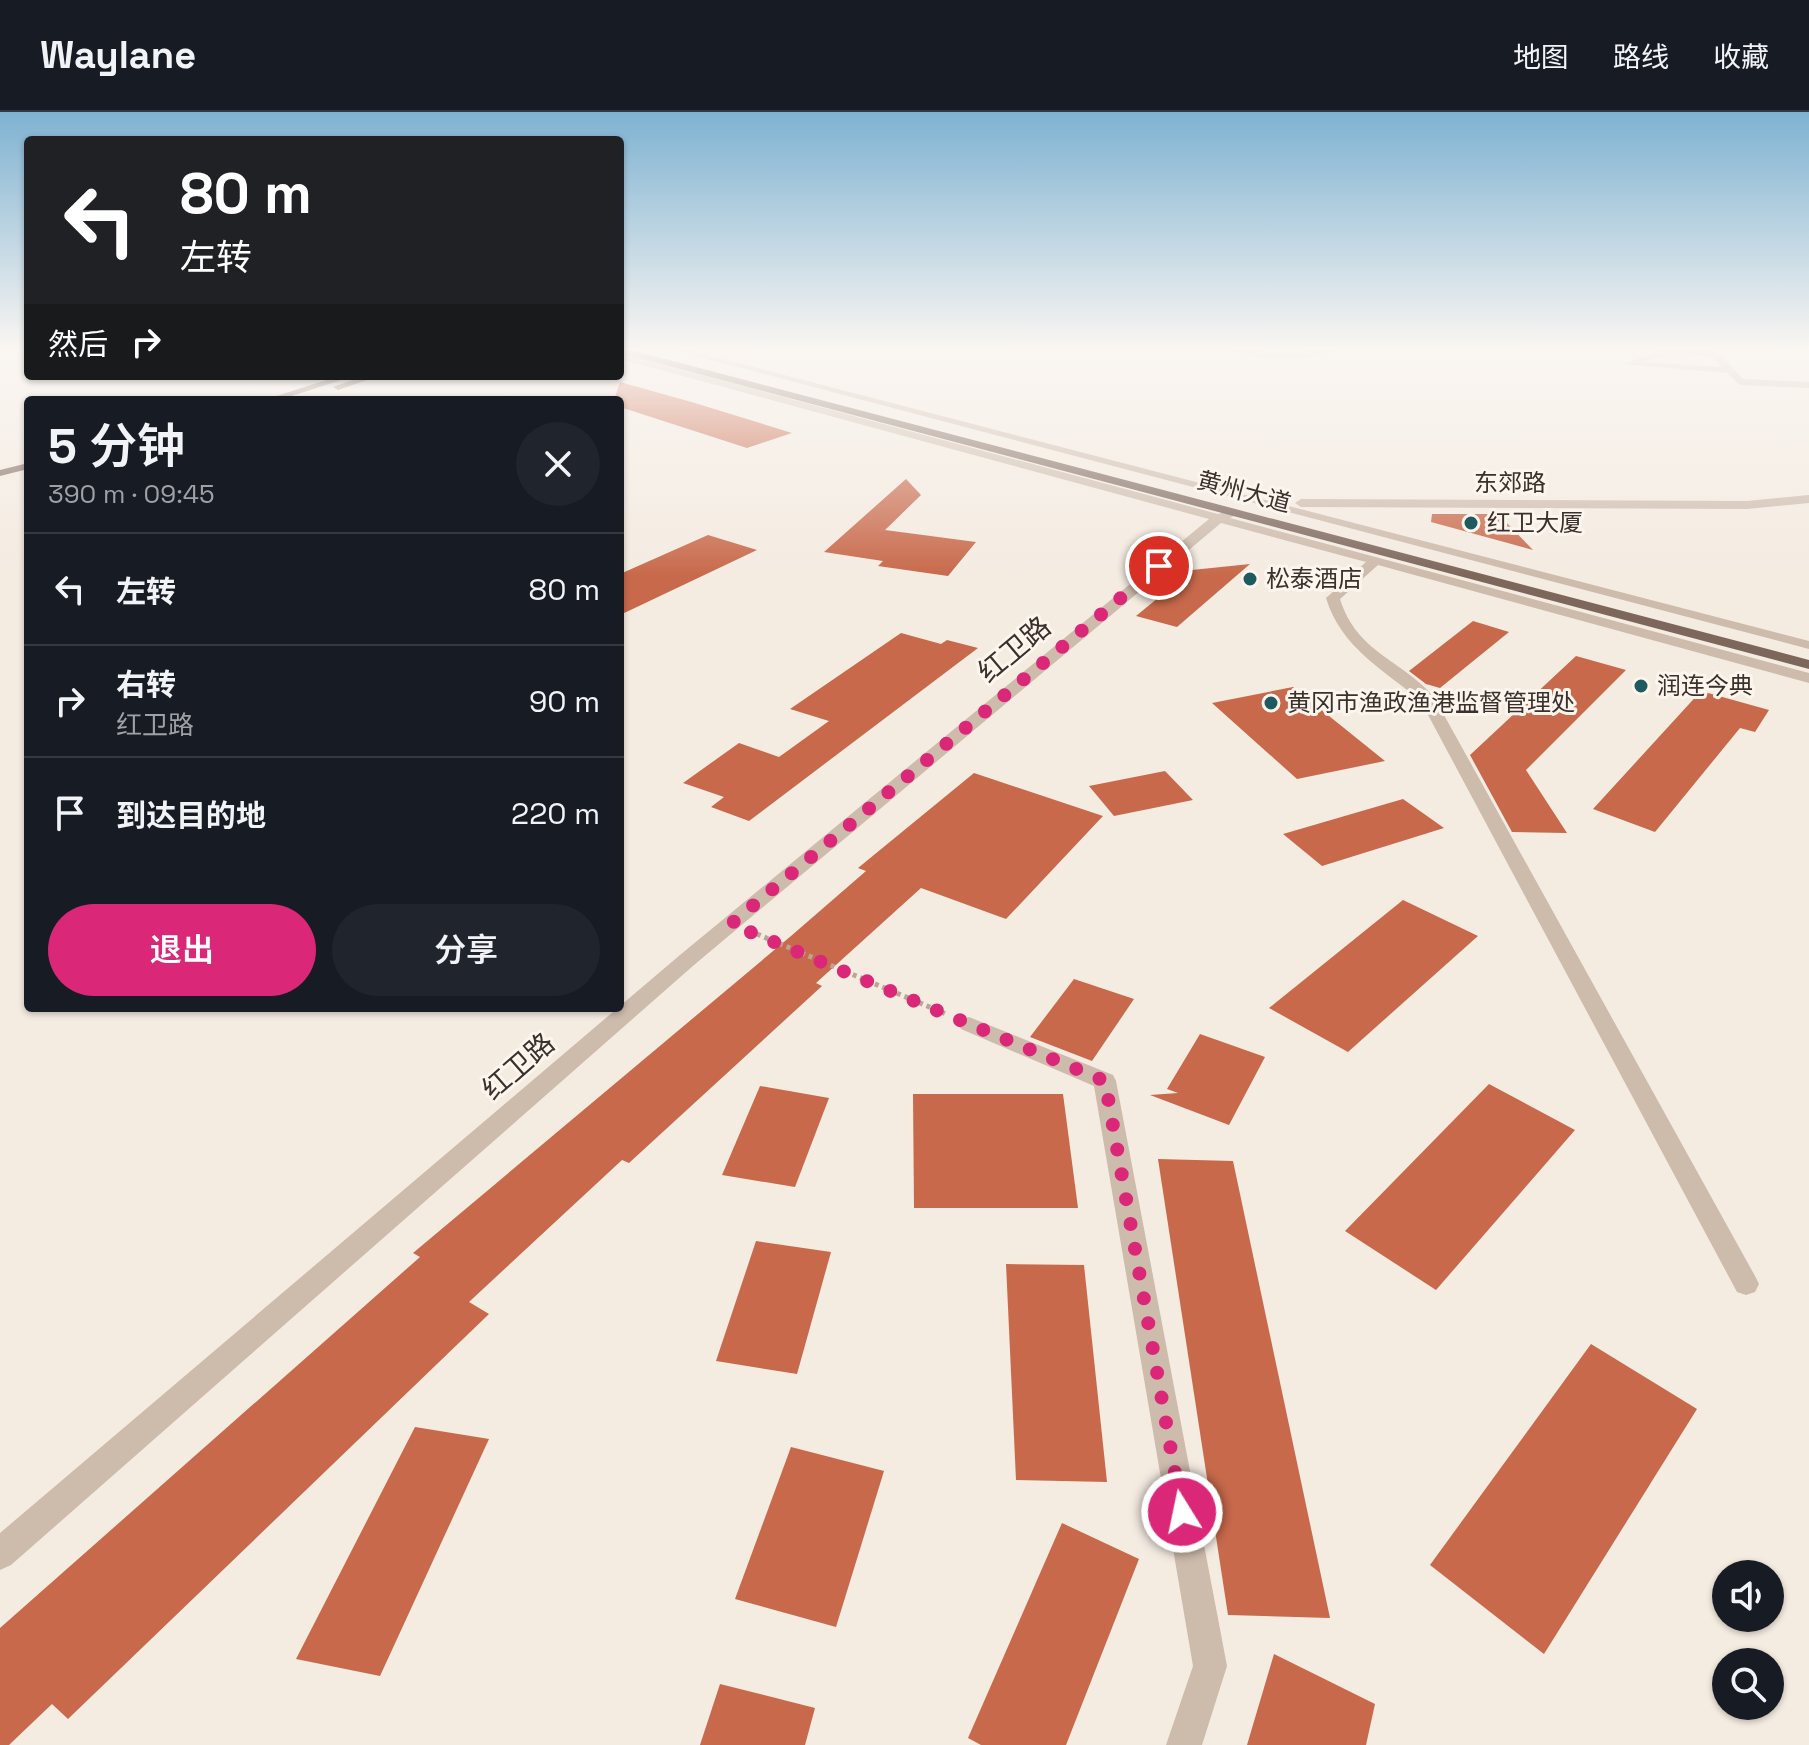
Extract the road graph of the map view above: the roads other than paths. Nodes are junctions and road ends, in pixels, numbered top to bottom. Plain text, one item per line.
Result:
1 (888, 423) edge
2 (912, 423) edge
3 (958, 423) edge
4 (24, 467) edge
5 (0, 473) edge
6 (24, 475) edge
7 (0, 481) edge
8 (1809, 499) edge
9 (1260, 502) junction
10 (1220, 510) junction
11 (1374, 562) junction
12 (1809, 645) edge
13 (1809, 655) edge
14 (1809, 665) edge
15 (1809, 678) edge
16 (969, 1024) road end
17 (1746, 1284) dead end
18 (0, 1554) edge
19 (1184, 1745) edge

1 - 10 street
2 - 10 main road, 黄州大道
3 - 9 street
4 - 5 main road
6 - 7 main road
8 - 9 street, 东郊路
9 - 10 street, 东郊路
9 - 12 street
10 - 11 street
10 - 13 main road, 黄州大道
10 - 14 main road, 黄州大道
10 - 18 street, 红卫路
11 - 15 street
11 - 17 street
16 - 19 street

